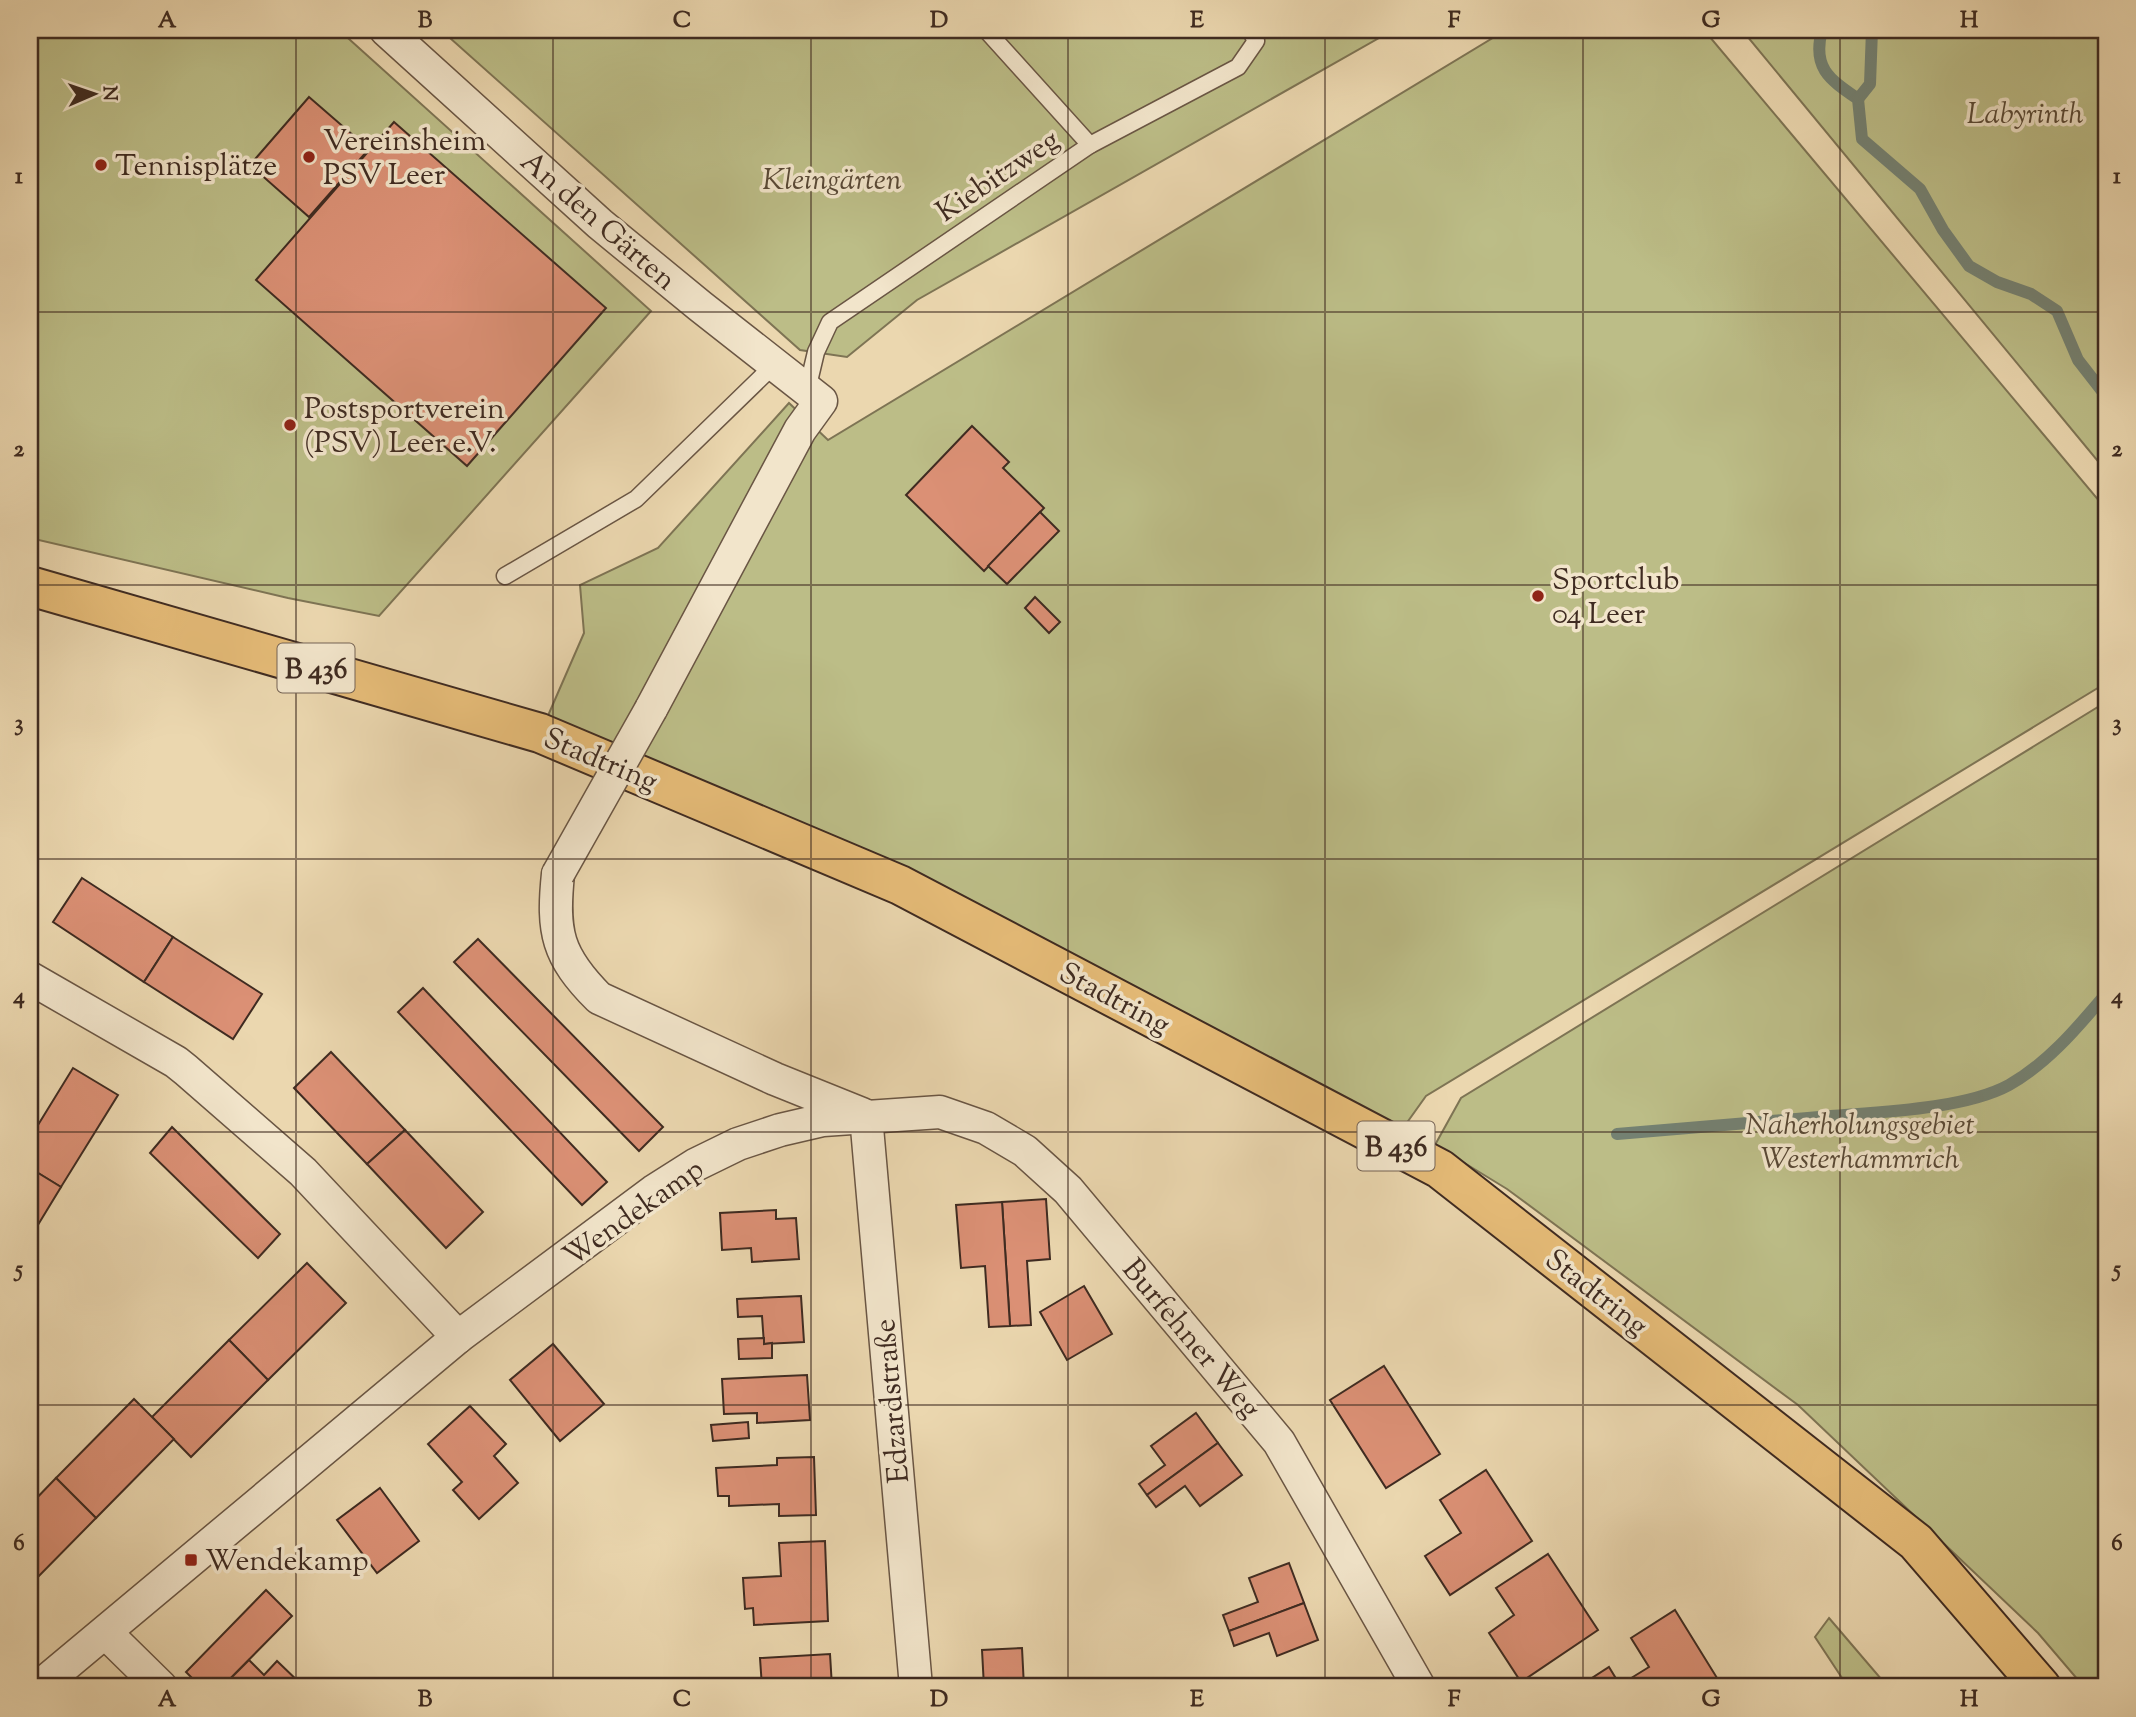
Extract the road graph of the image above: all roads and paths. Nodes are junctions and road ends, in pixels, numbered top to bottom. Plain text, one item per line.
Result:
1 (386, 30) edge
2 (986, 30) edge
3 (1253, 35) edge
4 (1090, 145) junction
5 (775, 365) junction
6 (814, 395) junction
7 (505, 576) dead end
8 (30, 586) edge
9 (30, 978) edge
10 (866, 1116) junction
11 (458, 1337) junction
12 (106, 1633) junction
13 (38, 1679) edge
14 (161, 1687) edge
15 (916, 1687) edge
16 (1419, 1687) edge
17 (2041, 1687) edge

1 - 5 street, An den Gärten
2 - 4 lane
3 - 4 lane, Kiebitzweg
4 - 6 lane, Kiebitzweg
5 - 6 street, An den Gärten
5 - 7 lane
6 - 10 street, bridge
8 - 17 highway, Stadtring / B 436
9 - 11 street
10 - 11 street, Wendekamp
10 - 15 street, Edzardstraße
10 - 16 street, Burfehner Weg
11 - 12 street, Wendekamp
12 - 13 street, Wendekamp
12 - 14 street

